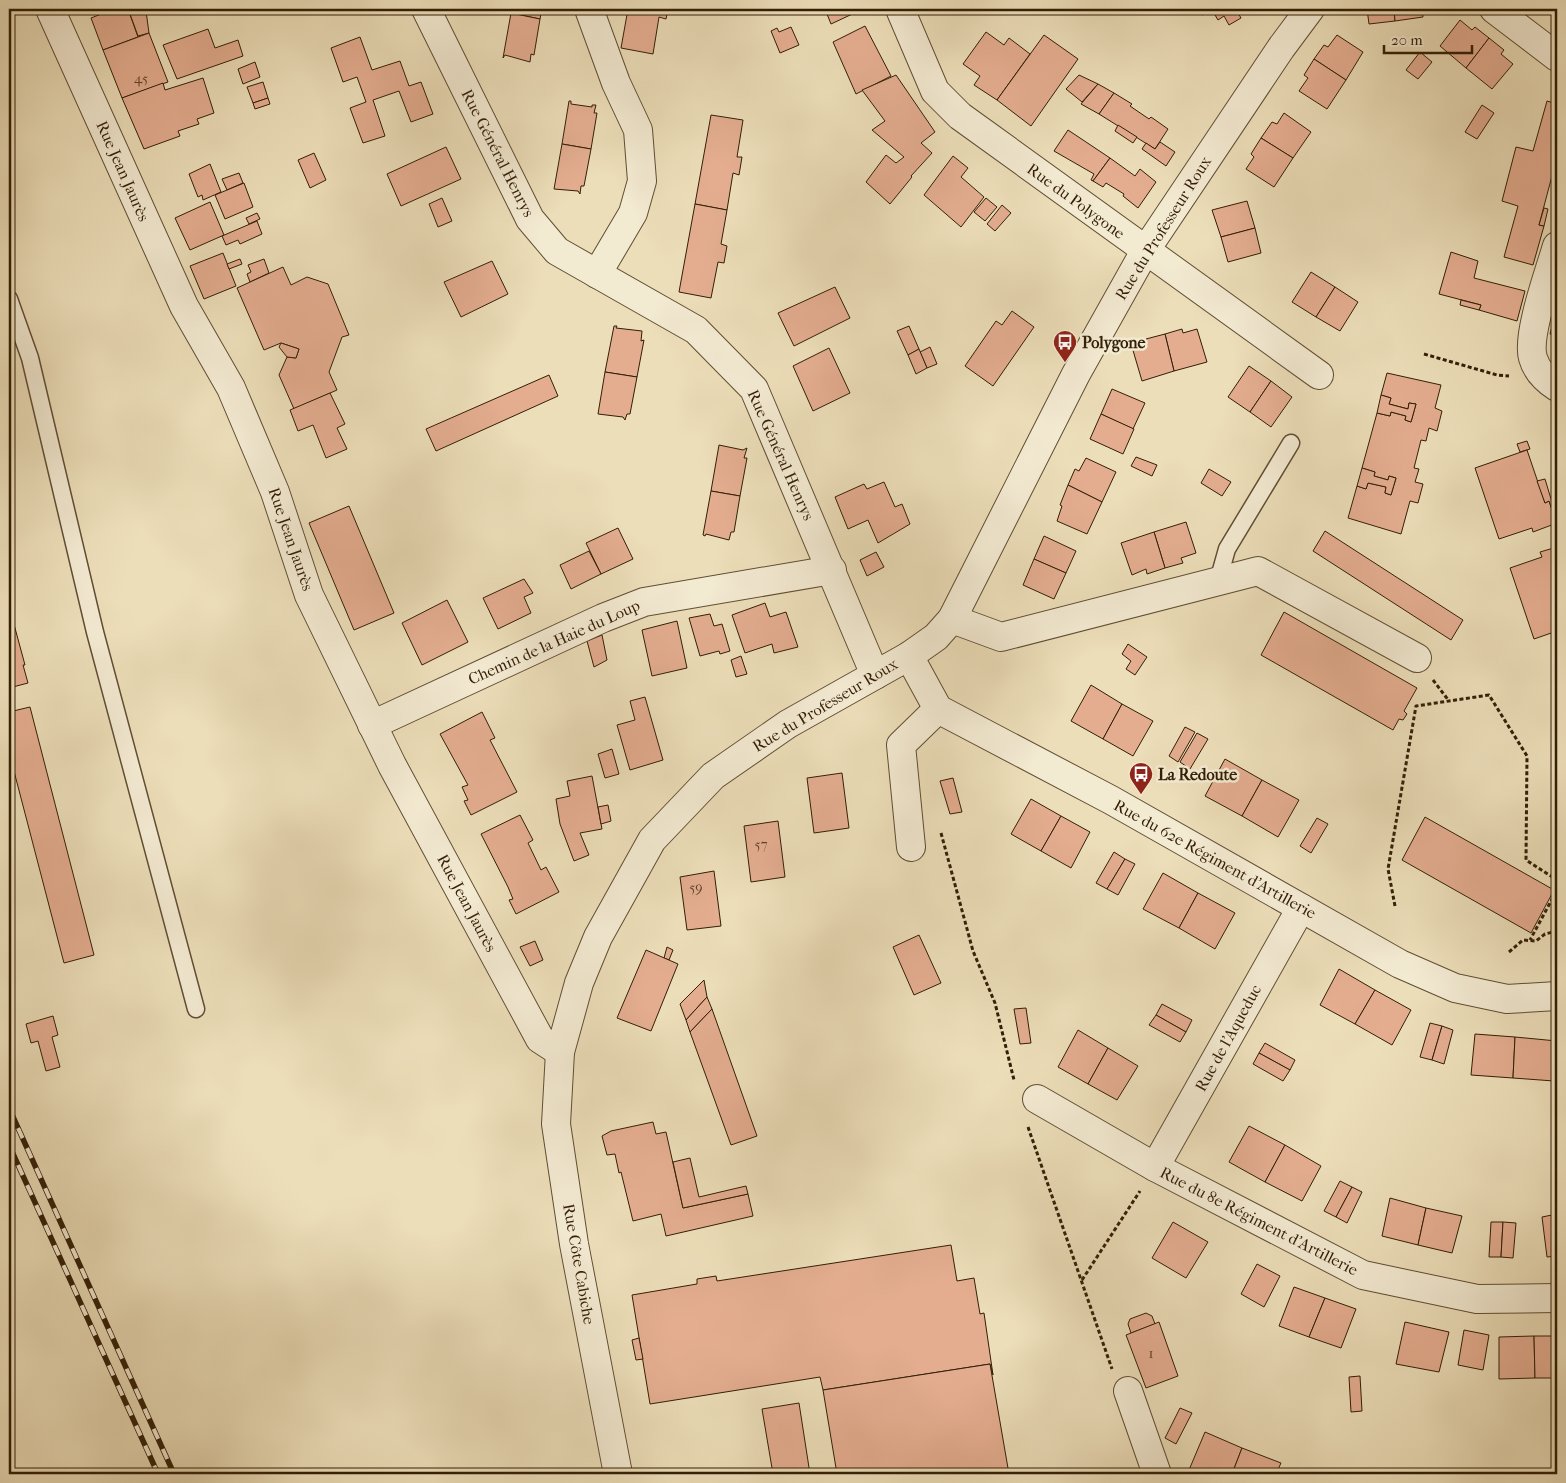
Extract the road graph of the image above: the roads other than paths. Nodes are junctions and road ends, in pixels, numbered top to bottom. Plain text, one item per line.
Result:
1 (426, 9) edge
2 (589, 9) edge
3 (900, 9) edge
4 (1494, 9) edge
5 (48, 10) edge
6 (1297, 15) edge
7 (1557, 57) edge
8 (1557, 246) edge
9 (1145, 251) junction
10 (596, 274) junction
11 (9, 299) edge
12 (1319, 375) dead end
13 (1551, 383) edge
14 (1291, 444) dead end
15 (832, 570) junction
16 (1218, 580) junction
17 (952, 619) junction
18 (909, 656) junction
19 (1417, 658) dead end
20 (875, 674) junction
21 (938, 709) junction
22 (372, 724) junction
23 (911, 847) dead end
24 (1301, 908) junction
25 (1557, 996) edge
26 (196, 1009) dead end
27 (560, 1052) junction
28 (1026, 1101) road end
29 (1155, 1167) junction
30 (1557, 1298) edge
31 (1128, 1391) road end
32 (618, 1474) edge
33 (1157, 1474) edge

1 - 10 street, Rue Général Henrys
2 - 10 street
3 - 9 street, Rue du Polygone
4 - 7 street
5 - 22 street, Rue Jean Jaurès
6 - 9 street, Rue du Professeur Roux
8 - 13 street
9 - 12 street, Rue du Polygone
9 - 17 street, Rue du Professeur Roux
10 - 15 street, Rue Général Henrys
11 - 26 lane
14 - 16 lane
15 - 20 street, Rue Général Henrys
15 - 22 street, Chemin de la Haie du Loup
16 - 17 street
16 - 19 street
17 - 18 street, Rue du Professeur Roux
18 - 20 street, Rue du Professeur Roux
18 - 21 street
20 - 27 street, Rue du Professeur Roux
21 - 23 street
21 - 24 street, Rue du 62e Régiment d'Artillerie
22 - 27 street, Rue Jean Jaurès
24 - 25 street, Rue du 62e Régiment d'Artillerie
24 - 29 street, Rue de l'Aqueduc
27 - 32 street, Rue Côte Cabiche
28 - 29 street, Rue du 8e Régiment d'Artillerie
29 - 30 street, Rue du 8e Régiment d'Artillerie
31 - 33 street

